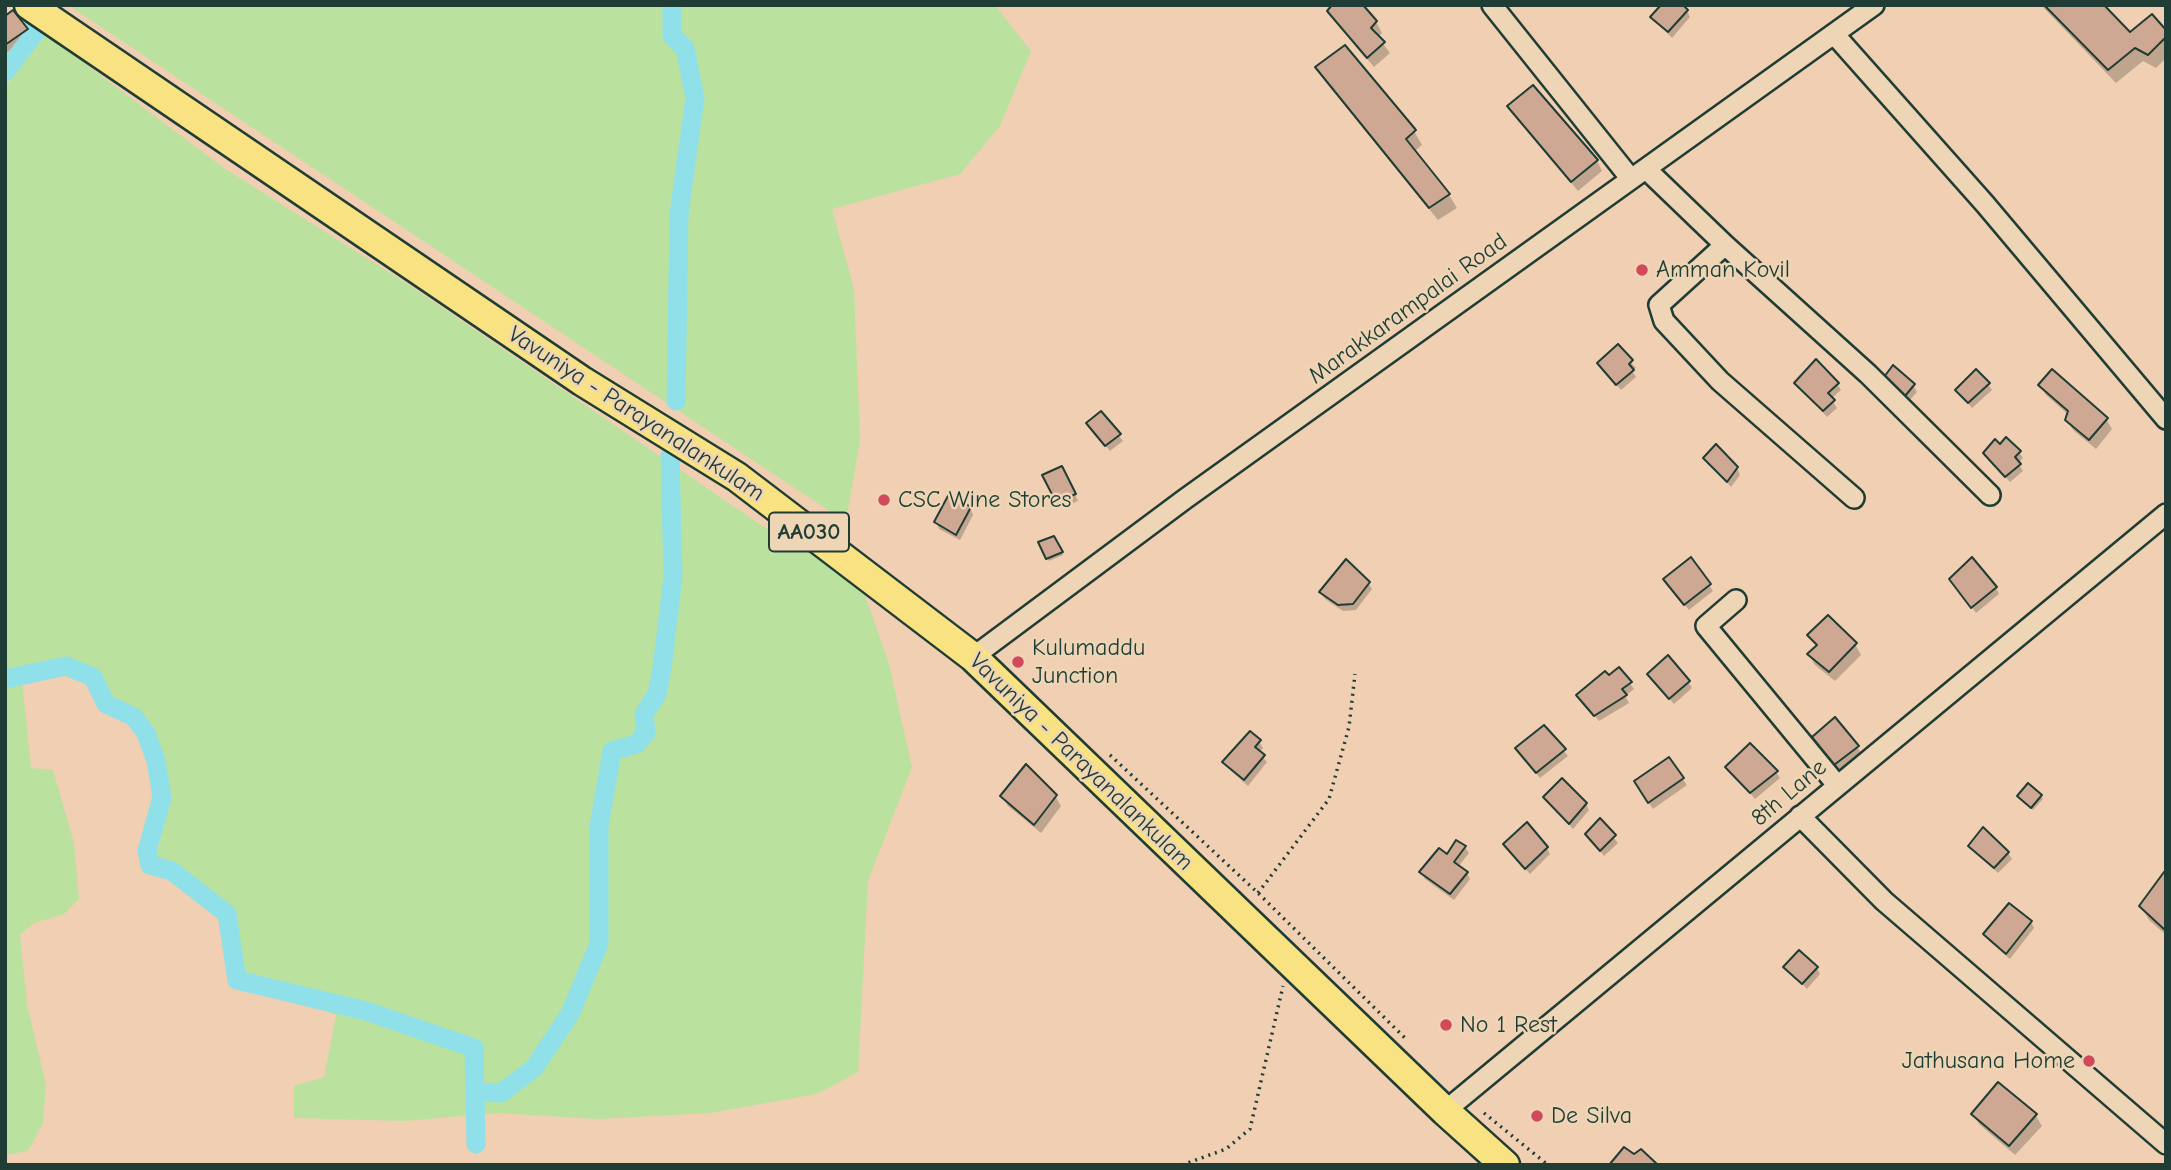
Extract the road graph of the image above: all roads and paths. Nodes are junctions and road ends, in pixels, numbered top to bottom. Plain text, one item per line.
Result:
1 (29, 5) edge
2 (1492, 5) edge
3 (1874, 5) edge
4 (1834, 34) junction
5 (1638, 174) junction
6 (1725, 245) junction
7 (2166, 419) edge
8 (1990, 495) dead end
9 (1854, 498) dead end
10 (2166, 514) edge
11 (1736, 600) dead end
12 (973, 657) junction
13 (1355, 674) dead end
14 (1110, 754) dead end
15 (1837, 785) junction
16 (1800, 816) junction
17 (1258, 893) junction
18 (1288, 961) junction
19 (1405, 1038) dead end
20 (1454, 1104) junction
21 (2166, 1144) edge
22 (1182, 1165) edge
23 (1506, 1165) edge
24 (1548, 1165) edge

1 - 12 highway, Vavuniya - Parayanalankulam / AA030
2 - 5 street
3 - 4 street, Marakkarampalai Road
4 - 5 street, Marakkarampalai Road
4 - 7 street
5 - 6 street
5 - 12 street, Marakkarampalai Road
6 - 8 street
6 - 9 street
10 - 15 street, 8th Lane
11 - 15 street
12 - 18 highway, Vavuniya - Parayanalankulam / AA030
13 - 17 path
14 - 17 path
15 - 16 street, 8th Lane
16 - 20 street, 8th Lane
16 - 21 street
17 - 19 path
18 - 20 highway, Vavuniya - Parayanalankulam / AA030
18 - 22 path
20 - 23 highway, Vavuniya - Parayanalankulam / AA030
20 - 24 path

